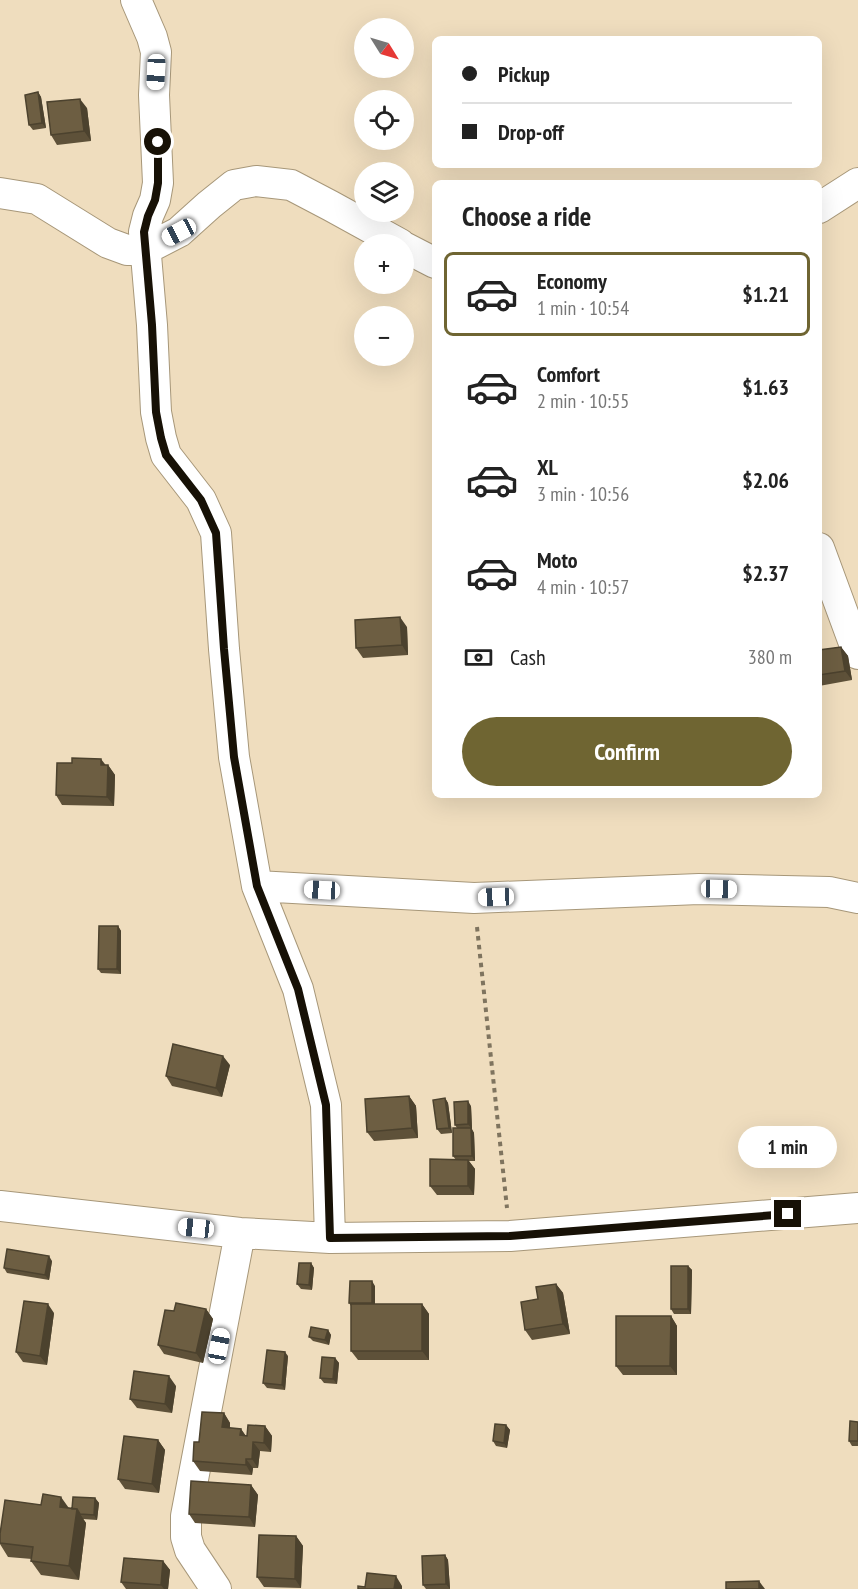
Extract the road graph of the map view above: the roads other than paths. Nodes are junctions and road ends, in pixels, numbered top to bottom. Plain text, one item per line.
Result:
1 (136, 0) edge
2 (858, 183) edge
3 (0, 193) edge
4 (822, 206) edge
5 (381, 234) edge
6 (146, 249) junction
7 (414, 252) edge
8 (432, 261) edge
9 (822, 556) edge
10 (858, 654) edge
11 (257, 886) junction
12 (858, 898) edge
13 (0, 1206) edge
14 (858, 1208) edge
15 (240, 1233) junction
16 (330, 1238) junction
17 (216, 1589) edge

1 - 6 street
2 - 4 street
3 - 6 street
5 - 6 street
6 - 11 street
7 - 8 street
9 - 10 street
11 - 12 street
11 - 16 street
13 - 15 street
14 - 16 street
15 - 16 street
15 - 17 street

